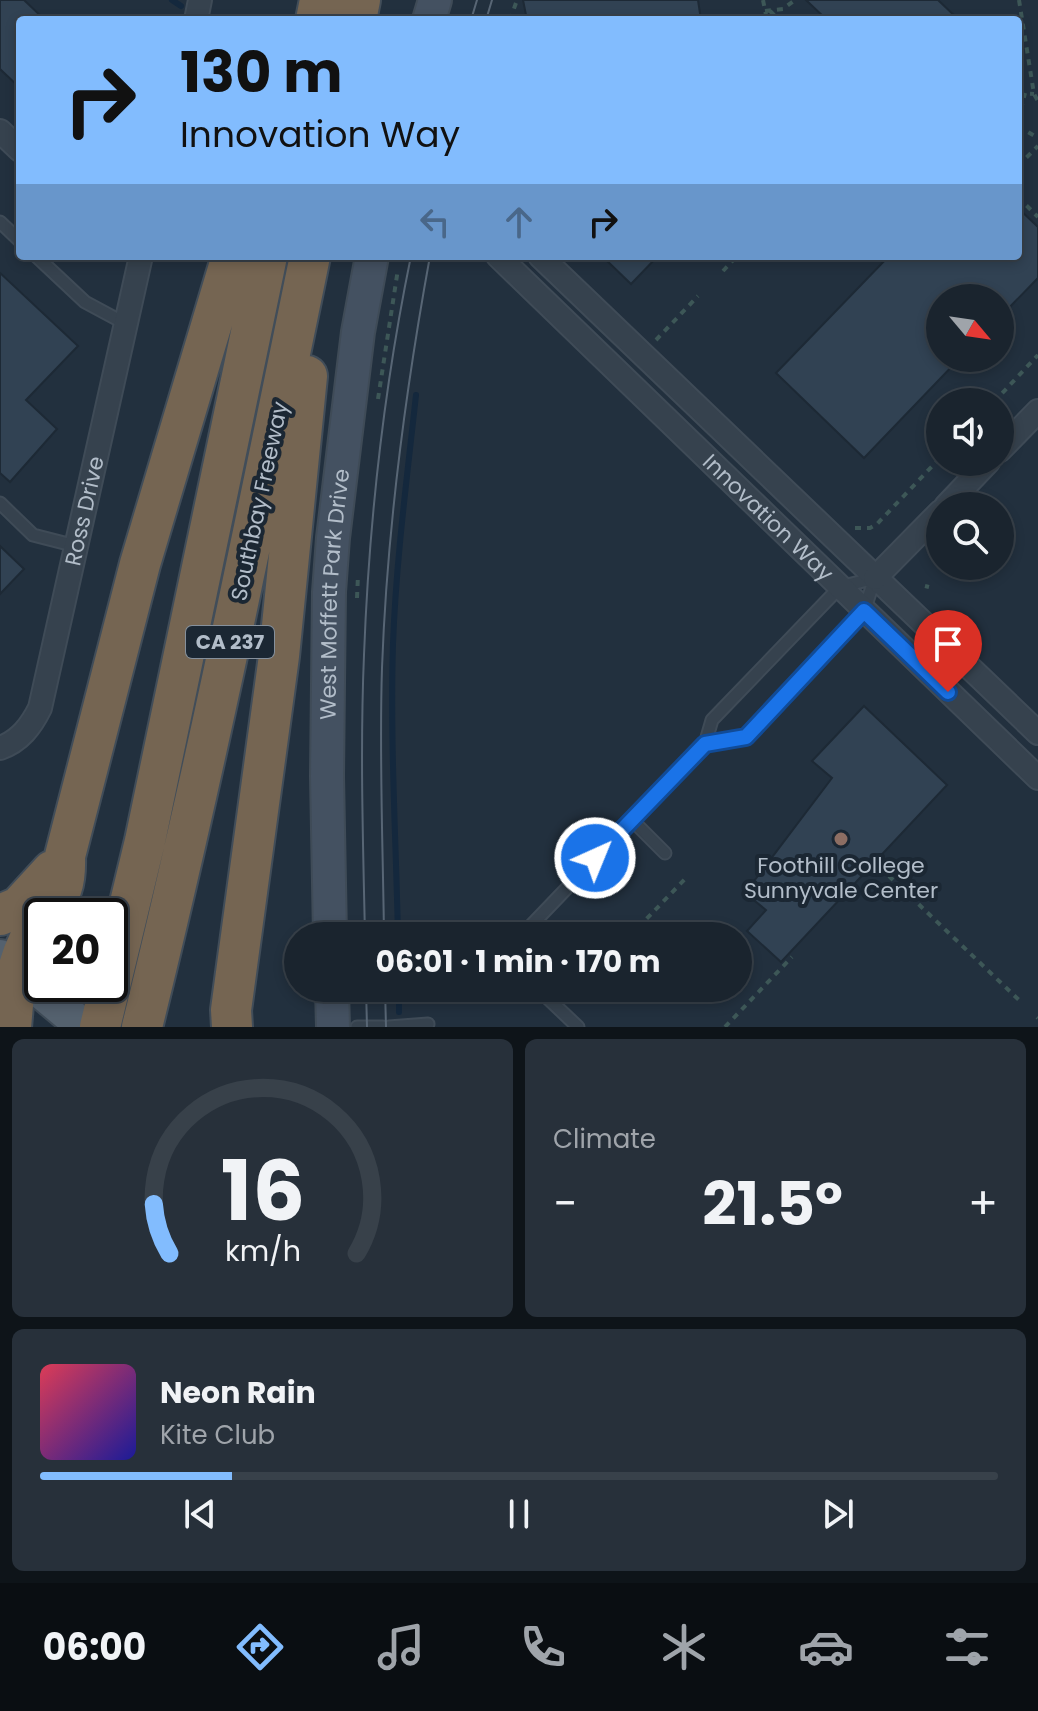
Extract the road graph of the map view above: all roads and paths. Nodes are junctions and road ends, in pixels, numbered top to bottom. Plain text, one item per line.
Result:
1 (360, 0) edge
2 (763, 0) edge
3 (795, 0) edge
4 (767, 11) junction
5 (325, 14) edge
6 (767, 16) edge
7 (774, 16) edge
8 (1022, 19) edge
9 (1025, 93) joint
10 (1034, 94) junction
11 (1038, 101) edge
12 (1022, 106) edge
13 (0, 131) edge
14 (16, 146) edge
15 (1038, 146) edge
16 (1022, 162) edge
17 (1022, 201) edge
18 (1038, 217) edge
19 (0, 222) edge
20 (16, 237) edge
21 (40, 260) edge
22 (136, 260) edge
23 (231, 260) edge
24 (266, 260) edge
25 (311, 260) edge
26 (312, 260) edge
27 (379, 260) edge
28 (502, 260) edge
29 (544, 260) edge
30 (733, 260) edge
31 (723, 271) dead end
32 (698, 296) dead end
33 (126, 324) junction
34 (654, 342) dead end
35 (1038, 355) edge
36 (1007, 388) edge
37 (376, 409) dead end
38 (1038, 411) edge
39 (1014, 436) edge
40 (926, 473) edge
41 (975, 476) edge
42 (959, 492) edge
43 (0, 503) edge
44 (926, 526) edge
45 (862, 529) dead end
46 (76, 546) junction
47 (359, 563) dead end
48 (875, 578) junction
49 (840, 587) junction
50 (356, 608) dead end
51 (864, 611) junction
52 (1038, 733) edge
53 (705, 744) junction
54 (0, 748) edge
55 (1038, 778) edge
56 (632, 820) junction
57 (665, 853) dead end
58 (65, 856) junction
59 (685, 879) dead end
60 (910, 896) dead end
61 (59, 898) edge
62 (0, 915) edge
63 (330, 922) edge
64 (534, 922) edge
65 (644, 922) edge
66 (24, 944) edge
67 (792, 957) dead end
68 (8, 964) edge
69 (1020, 1001) dead end
70 (332, 1002) edge
71 (552, 1002) edge
72 (97, 1018) edge
73 (428, 1024) dead end
74 (11, 1027) edge
75 (142, 1027) edge
76 (232, 1027) edge
77 (333, 1027) edge
78 (357, 1027) edge
79 (386, 1027) edge
80 (578, 1027) edge
81 (725, 1027) edge

1 - 5 highway
2 - 4 path
3 - 4 path
4 - 6 path
4 - 7 path
8 - 10 path
9 - 10 path
9 - 12 path
10 - 11 path
13 - 14 street
15 - 16 path
17 - 18 path
19 - 20 lane
21 - 33 lane
22 - 33 street, Ross Drive
23 - 58 highway
24 - 72 highway, Southbay Freeway / CA 237
25 - 75 highway, Southbay Freeway / CA 237
26 - 76 highway
27 - 37 path
27 - 63 main road, West Moffett Park Drive
28 - 49 street, Innovation Way
29 - 48 street, Innovation Way
30 - 31 path
32 - 34 path
33 - 46 street, Ross Drive
35 - 36 path
38 - 39 street
40 - 45 path
41 - 42 street
43 - 46 lane
44 - 48 street
46 - 54 street, Ross Drive
47 - 50 path
48 - 49 lane
48 - 51 lane
48 - 52 street, Innovation Way
49 - 51 street, Innovation Way
49 - 53 lane
51 - 53 lane
51 - 55 street, Innovation Way
53 - 56 lane
56 - 57 lane
56 - 64 lane
58 - 61 highway
58 - 62 highway
59 - 65 path
60 - 69 path
66 - 68 highway
67 - 81 path
68 - 72 main road
68 - 74 highway
70 - 77 main road
71 - 80 lane
73 - 79 lane
78 - 79 lane

